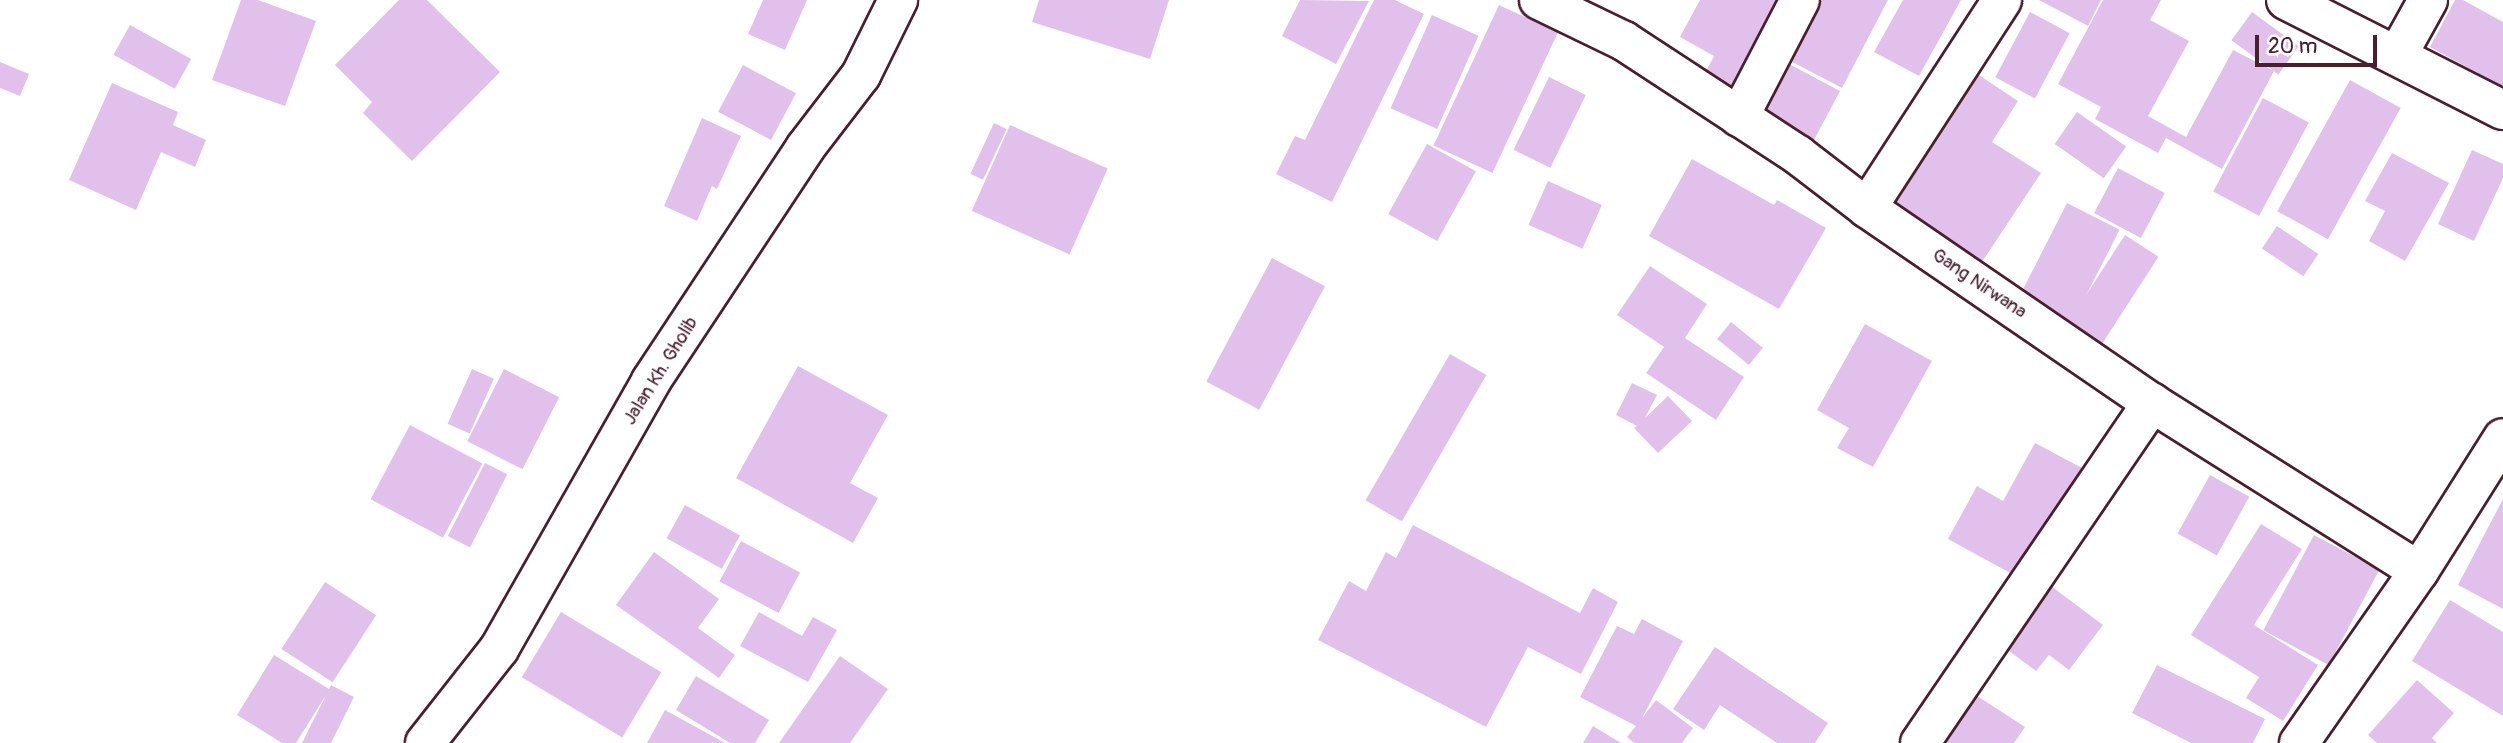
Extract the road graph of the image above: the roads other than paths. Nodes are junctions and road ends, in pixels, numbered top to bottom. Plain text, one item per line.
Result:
1 (898, 0) edge
2 (1539, 0) edge
3 (1800, 0) edge
4 (2002, 0) edge
5 (2286, 0) edge
6 (2428, 0) edge
7 (2397, 56) junction
8 (2503, 110) edge
9 (1739, 117) junction
10 (1867, 208) junction
11 (2152, 403) junction
12 (2503, 438) edge
13 (2419, 571) junction
14 (425, 743) edge
15 (1920, 743) edge
16 (2299, 743) edge

1 - 14 street, Jalan Kh. Gholib
2 - 9 street, Gang Nirwana
3 - 9 street
4 - 10 street
5 - 7 street
6 - 7 street
7 - 8 street
9 - 10 street, Gang Nirwana
10 - 11 street, Gang Nirwana
11 - 13 street, Gang Nirwana
11 - 15 street
12 - 13 street
13 - 16 street

